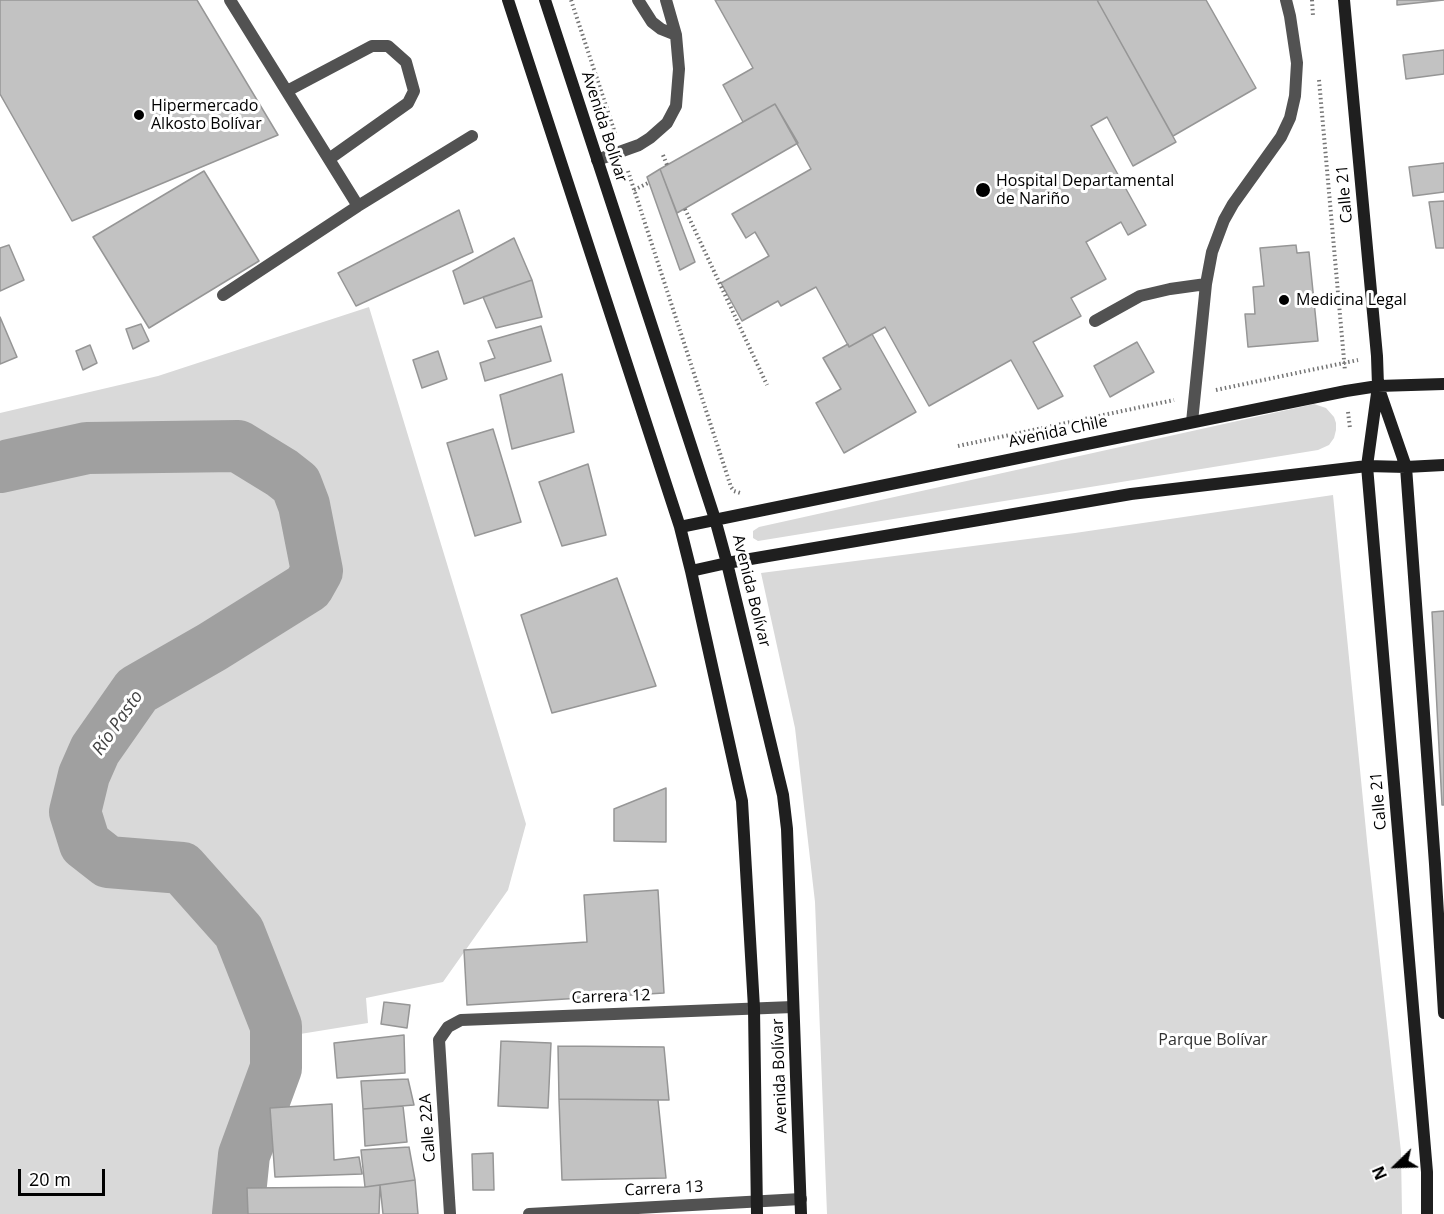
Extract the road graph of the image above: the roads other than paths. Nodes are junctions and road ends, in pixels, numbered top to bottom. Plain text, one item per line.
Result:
1 (230, 0) edge
2 (508, 0) edge
3 (545, 0) edge
4 (638, 0) edge
5 (666, 0) edge
6 (1286, 0) edge
7 (1344, 0) edge
8 (676, 35) junction
9 (286, 91) junction
10 (472, 136) dead end
11 (329, 159) junction
12 (597, 160) junction
13 (358, 206) junction
14 (1206, 284) junction
15 (223, 295) dead end
16 (1095, 321) dead end
17 (1444, 384) edge
18 (1378, 386) junction
19 (1192, 422) junction
20 (1444, 465) edge
21 (1367, 466) junction
22 (1406, 467) junction
23 (715, 519) junction
24 (680, 527) junction
25 (727, 562) junction
26 (691, 571) junction
27 (1439, 864) edge
28 (794, 1007) junction
29 (754, 1008) junction
30 (1444, 1012) edge
31 (438, 1040) joint
32 (801, 1199) junction
33 (757, 1200) junction
34 (450, 1214) edge
35 (529, 1214) edge
36 (757, 1214) edge
37 (801, 1214) edge
38 (1427, 1214) edge

1 - 9 street
2 - 24 main road, Avenida Bolívar
3 - 12 main road, Avenida Bolívar
4 - 8 street
5 - 8 street
6 - 14 street
7 - 18 main road, Calle 21
8 - 12 street
9 - 11 street
9 - 11 street
10 - 13 street
11 - 13 street
12 - 23 main road, Avenida Bolívar
13 - 15 street
14 - 16 street
14 - 19 street
17 - 18 main road, Avenida Chile
18 - 19 main road, Avenida Chile
18 - 21 main road, Calle 21
18 - 22 main road, Calle 21
19 - 23 main road, Avenida Chile
20 - 22 main road
21 - 22 main road
21 - 25 main road
21 - 38 main road, Calle 21
22 - 27 main road, Calle 21
23 - 24 main road, Avenida Chile
23 - 25 main road, Avenida Bolívar
24 - 26 main road, Avenida Bolívar
25 - 26 main road
25 - 28 main road, Avenida Bolívar
26 - 29 main road, Avenida Bolívar
27 - 30 main road, Calle 21
28 - 29 street, Carrera 12
28 - 32 main road, Avenida Bolívar
29 - 31 street, Carrera 12
29 - 33 main road, Avenida Bolívar
31 - 34 street, Calle 22A
32 - 33 street, Carrera 13
32 - 37 main road, Avenida Bolívar
33 - 35 street, Carrera 13
33 - 36 main road, Avenida Bolívar

